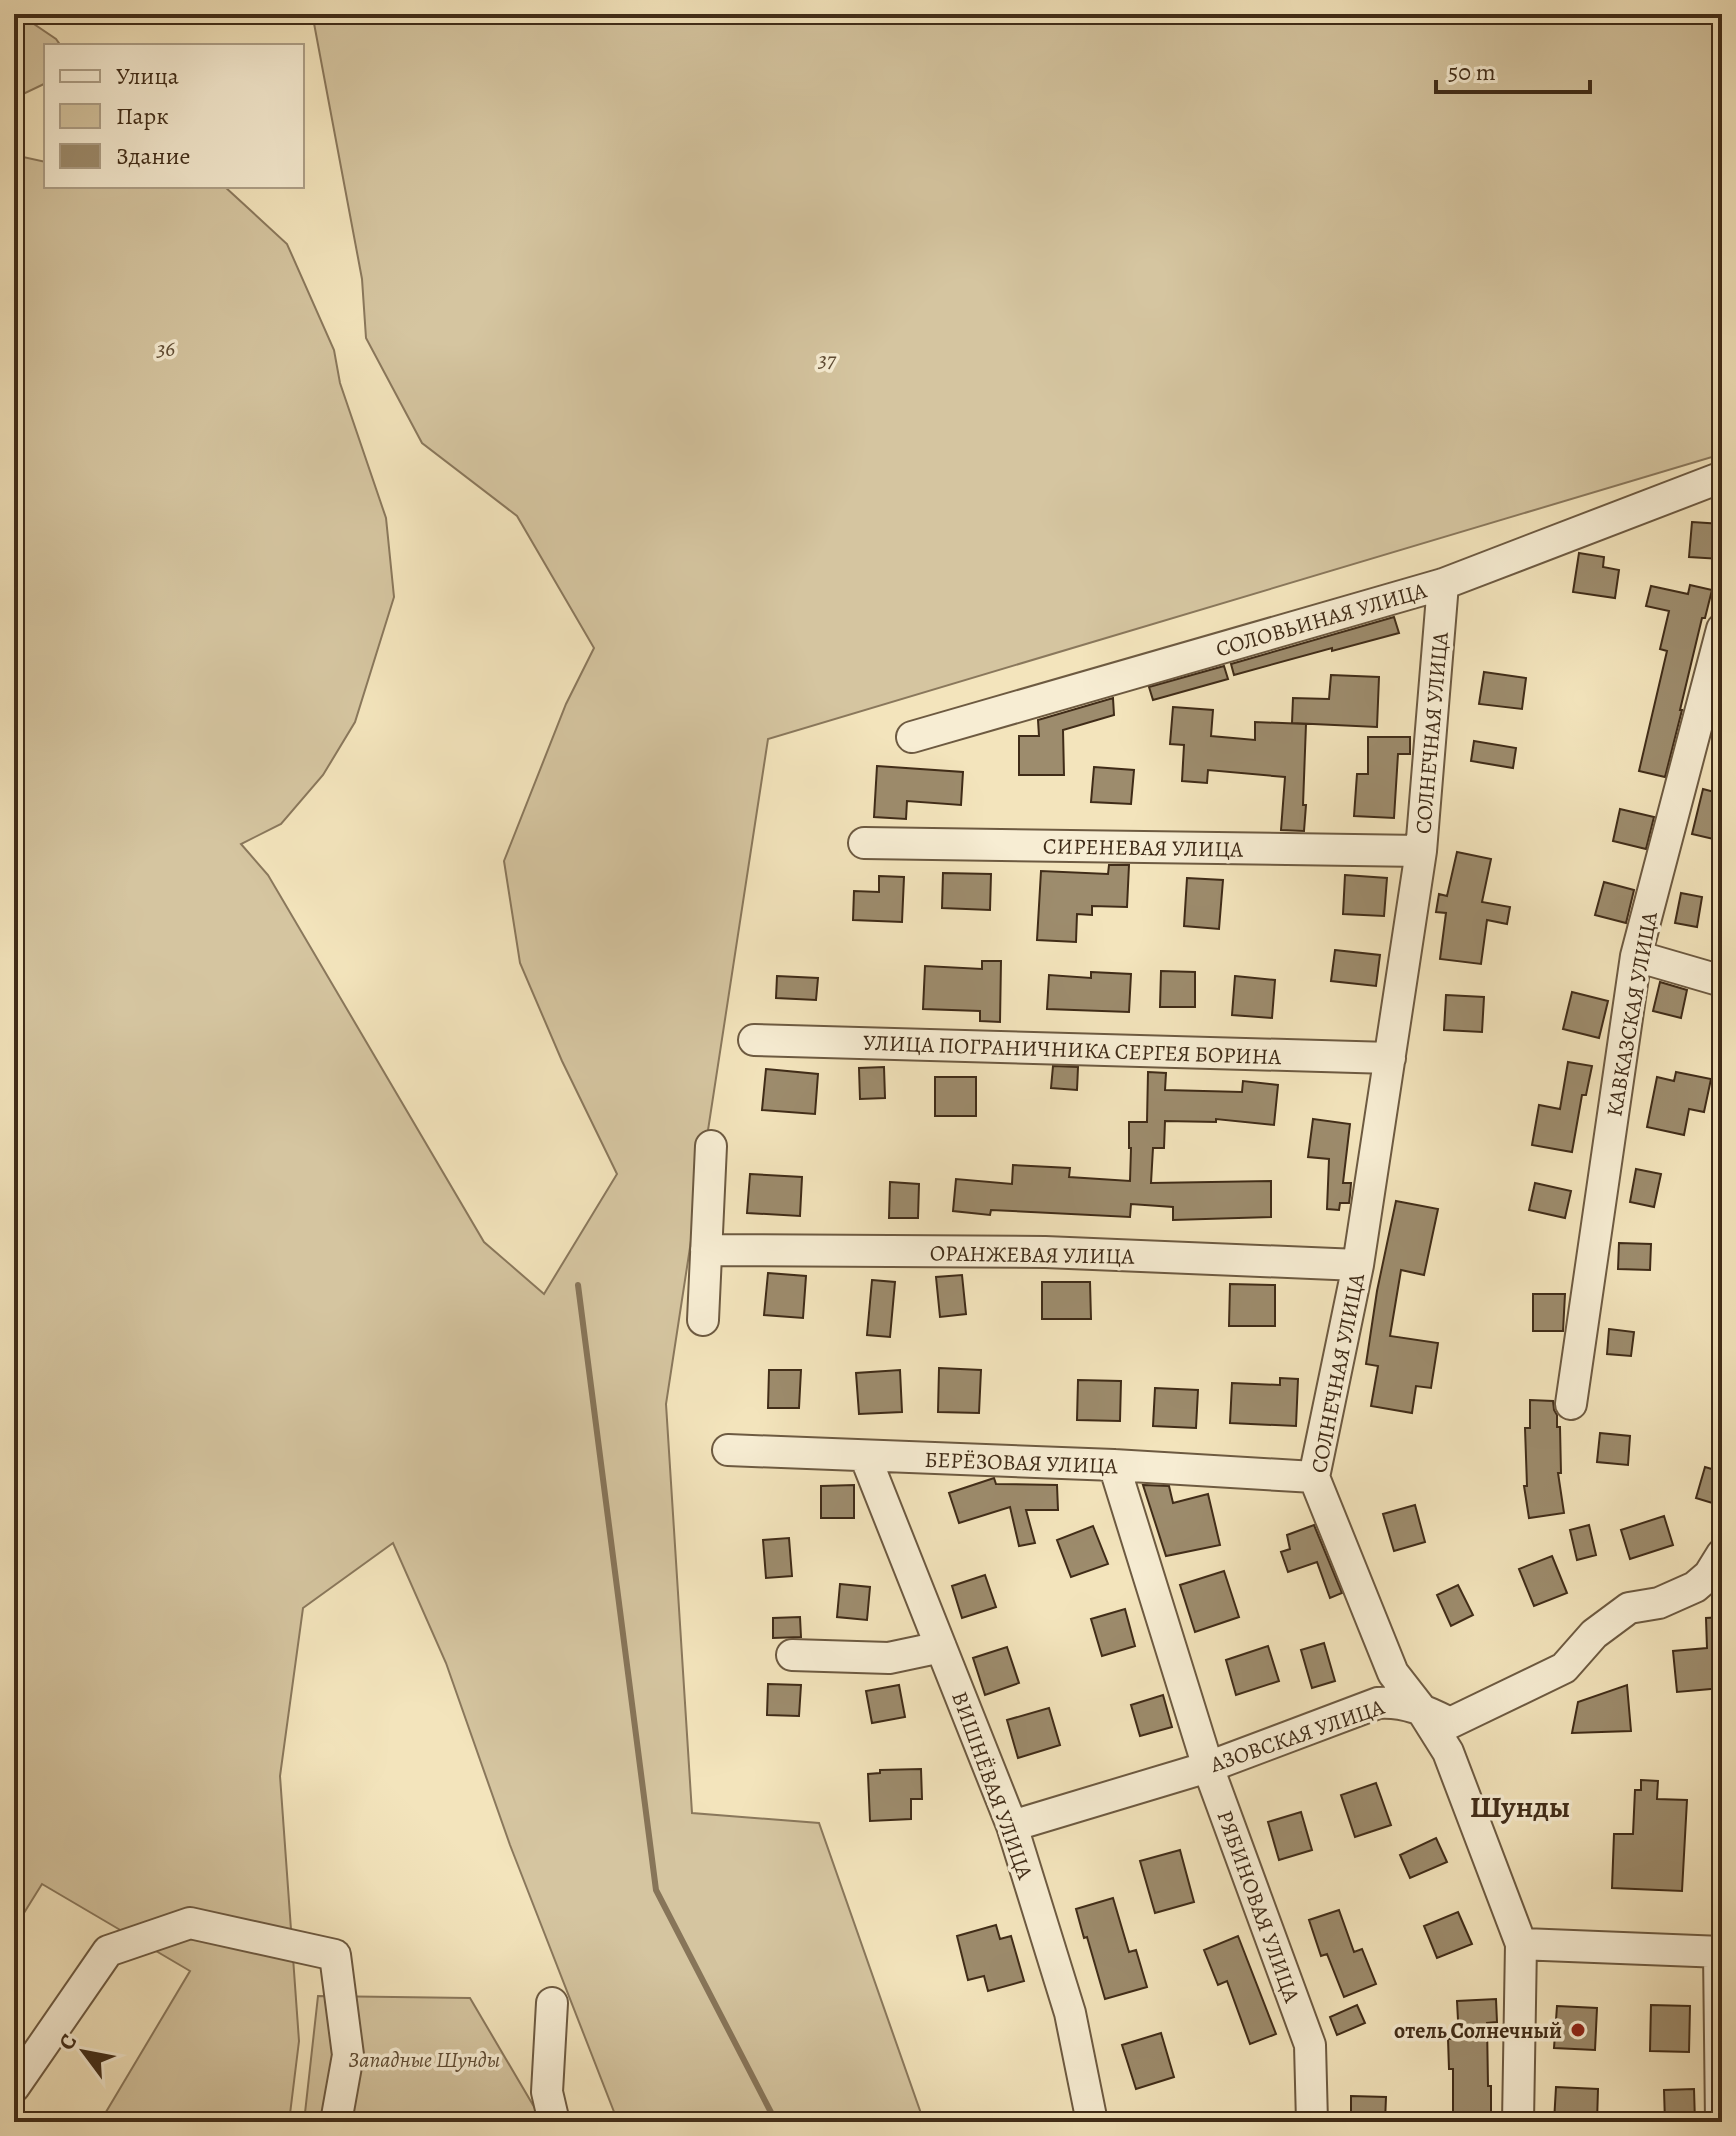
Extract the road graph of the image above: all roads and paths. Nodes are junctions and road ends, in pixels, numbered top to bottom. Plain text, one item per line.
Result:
1 (1722, 477) edge
2 (1443, 584) junction
3 (1722, 629) edge
4 (912, 737) dead end
5 (864, 843) dead end
6 (1421, 851) junction
7 (1636, 956) junction
8 (1722, 981) edge
9 (754, 1040) dead end
10 (1390, 1058) junction
11 (711, 1146) dead end
12 (706, 1250) junction
13 (1358, 1265) junction
14 (703, 1320) dead end
15 (1571, 1404) dead end
16 (728, 1450) dead end
17 (865, 1456) junction
18 (1114, 1465) junction
19 (1314, 1477) junction
20 (1722, 1554) edge
21 (941, 1647) junction
22 (792, 1655) dead end
23 (1421, 1709) junction
24 (1208, 1767) junction
25 (1012, 1826) junction
26 (1521, 1944) junction
27 (1720, 1952) edge
28 (552, 2003) dead end
29 (14, 2087) edge
30 (336, 2122) edge
31 (554, 2122) edge
32 (1092, 2122) edge
33 (1312, 2122) edge
34 (1518, 2122) edge
35 (1721, 2122) edge

1 - 2 street, СОЛОВЬИНАЯ УЛИЦА
2 - 4 street, СОЛОВЬИНАЯ УЛИЦА
2 - 6 street, СОЛНЕЧНАЯ УЛИЦА
3 - 7 street, КАВКАЗСКАЯ УЛИЦА
5 - 6 street, СИРЕНЕВАЯ УЛИЦА
6 - 10 street, СОЛНЕЧНАЯ УЛИЦА
7 - 8 street
7 - 15 street, КАВКАЗСКАЯ УЛИЦА
9 - 10 street, УЛИЦА ПОГРАНИЧНИКА СЕРГЕЯ БОРИНА
10 - 13 street, СОЛНЕЧНАЯ УЛИЦА
11 - 12 street
12 - 13 street, ОРАНЖЕВАЯ УЛИЦА
12 - 14 street
13 - 19 street, СОЛНЕЧНАЯ УЛИЦА
16 - 17 street, БЕРЁЗОВАЯ УЛИЦА
17 - 18 street, БЕРЁЗОВАЯ УЛИЦА
17 - 21 street, ВИШНЁВАЯ УЛИЦА
18 - 19 street, БЕРЁЗОВАЯ УЛИЦА
18 - 24 street, РЯБИНОВАЯ УЛИЦА
19 - 23 street, СОЛНЕЧНАЯ УЛИЦА
20 - 23 street, АЗОВСКАЯ УЛИЦА
21 - 22 street
21 - 25 street, ВИШНЁВАЯ УЛИЦА
23 - 24 street, АЗОВСКАЯ УЛИЦА
23 - 26 street, СОЛНЕЧНАЯ УЛИЦА
24 - 25 street, АЗОВСКАЯ УЛИЦА
24 - 33 street, РЯБИНОВАЯ УЛИЦА
25 - 32 street, ВИШНЁВАЯ УЛИЦА
26 - 27 street
26 - 34 street, СОЛНЕЧНАЯ УЛИЦА
27 - 35 street
28 - 31 street
29 - 30 street

